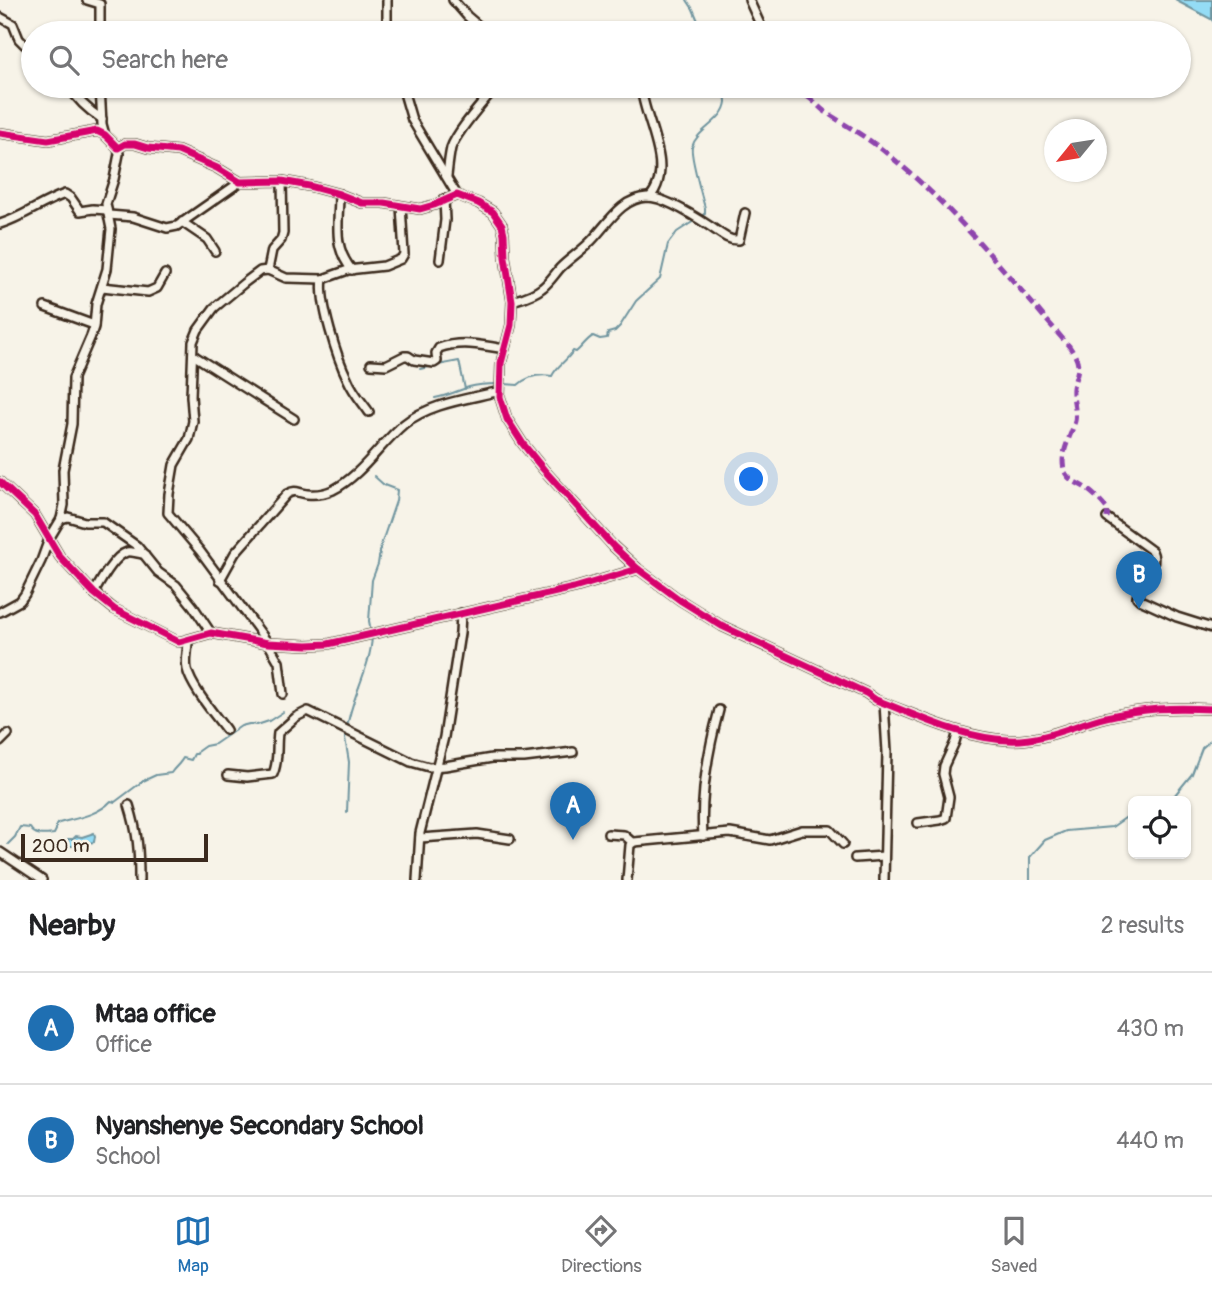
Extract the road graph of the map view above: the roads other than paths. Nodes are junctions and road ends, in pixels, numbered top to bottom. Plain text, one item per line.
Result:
1 (87, 0) edge
2 (387, 0) edge
3 (453, 0) edge
4 (749, 0) edge
5 (0, 17) edge
6 (100, 21) edge
7 (387, 21) edge
8 (473, 21) edge
9 (759, 21) edge
10 (21, 41) edge
11 (77, 98) edge
12 (101, 98) edge
13 (406, 98) edge
14 (487, 98) edge
15 (642, 98) edge
16 (102, 119) junction
17 (0, 133) edge
18 (105, 135) junction
19 (118, 148) junction
20 (447, 177) junction
21 (282, 181) junction
22 (240, 182) junction
23 (339, 194) junction
24 (457, 195) junction
25 (650, 197) junction
26 (444, 199) junction
27 (401, 206) junction
28 (108, 212) junction
29 (746, 213) dead end
30 (183, 222) junction
31 (0, 224) edge
32 (215, 251) dead end
33 (440, 260) dead end
34 (268, 270) junction
35 (352, 270) junction
36 (165, 274) dead end
37 (323, 279) junction
38 (102, 288) junction
39 (512, 301) junction
40 (46, 307) dead end
41 (94, 325) junction
42 (505, 349) junction
43 (193, 355) junction
44 (371, 364) dead end
45 (500, 391) junction
46 (369, 412) dead end
47 (294, 419) dead end
48 (0, 482) edge
49 (1107, 518) dead end
50 (61, 519) junction
51 (48, 539) junction
52 (144, 554) junction
53 (638, 569) junction
54 (219, 580) junction
55 (94, 593) junction
56 (0, 612) edge
57 (461, 613) junction
58 (1212, 628) edge
59 (211, 633) junction
60 (188, 640) junction
61 (268, 643) junction
62 (284, 694) dead end
63 (884, 703) junction
64 (1212, 709) edge
65 (719, 710) dead end
66 (226, 730) dead end
67 (958, 731) junction
68 (8, 734) dead end
69 (0, 742) edge
70 (573, 752) dead end
71 (438, 767) junction
72 (228, 775) dead end
73 (129, 805) dead end
74 (918, 823) dead end
75 (608, 834) dead end
76 (703, 836) junction
77 (420, 838) junction
78 (510, 839) dead end
79 (633, 843) junction
80 (843, 844) dead end
81 (0, 852) edge
82 (884, 856) junction
83 (855, 858) dead end
84 (31, 877) edge
85 (42, 880) edge
86 (139, 880) edge
87 (417, 880) edge
88 (627, 880) edge
89 (884, 880) edge

1 - 6 street
2 - 7 street
3 - 8 street
4 - 9 street
5 - 10 street
11 - 16 street
12 - 16 street
13 - 20 street
14 - 20 street
15 - 25 street
16 - 18 street
17 - 18 street
18 - 19 street
19 - 22 street
19 - 28 street
20 - 24 street
21 - 22 street
21 - 23 street
21 - 34 street
22 - 30 street
23 - 27 street
23 - 35 street
24 - 26 street
24 - 39 street
25 - 29 street
25 - 39 street
26 - 27 street
26 - 33 street
27 - 35 street
28 - 30 street
28 - 31 street
28 - 38 street
30 - 32 street
34 - 37 street
34 - 43 street
35 - 37 street
36 - 38 street
37 - 46 street
38 - 41 street
39 - 42 street
40 - 41 street
41 - 50 street
42 - 44 street
42 - 45 street
43 - 47 street
43 - 54 street
45 - 53 street
45 - 54 street
48 - 51 street
49 - 58 street
50 - 51 street
50 - 52 street
51 - 55 street
51 - 56 street
52 - 55 street
52 - 59 street
53 - 57 street
53 - 63 street
54 - 61 street
55 - 60 street
57 - 61 street
57 - 71 street
59 - 60 street
59 - 61 street
60 - 66 street
61 - 62 street
63 - 67 street
63 - 82 street
64 - 67 street
65 - 76 street
67 - 74 street
68 - 69 street
70 - 71 street
71 - 72 street
71 - 77 street
73 - 86 street
75 - 79 street
76 - 79 street
76 - 80 street
77 - 78 street
77 - 87 street
79 - 88 street
81 - 84 street
82 - 83 street
82 - 89 street
84 - 85 street

